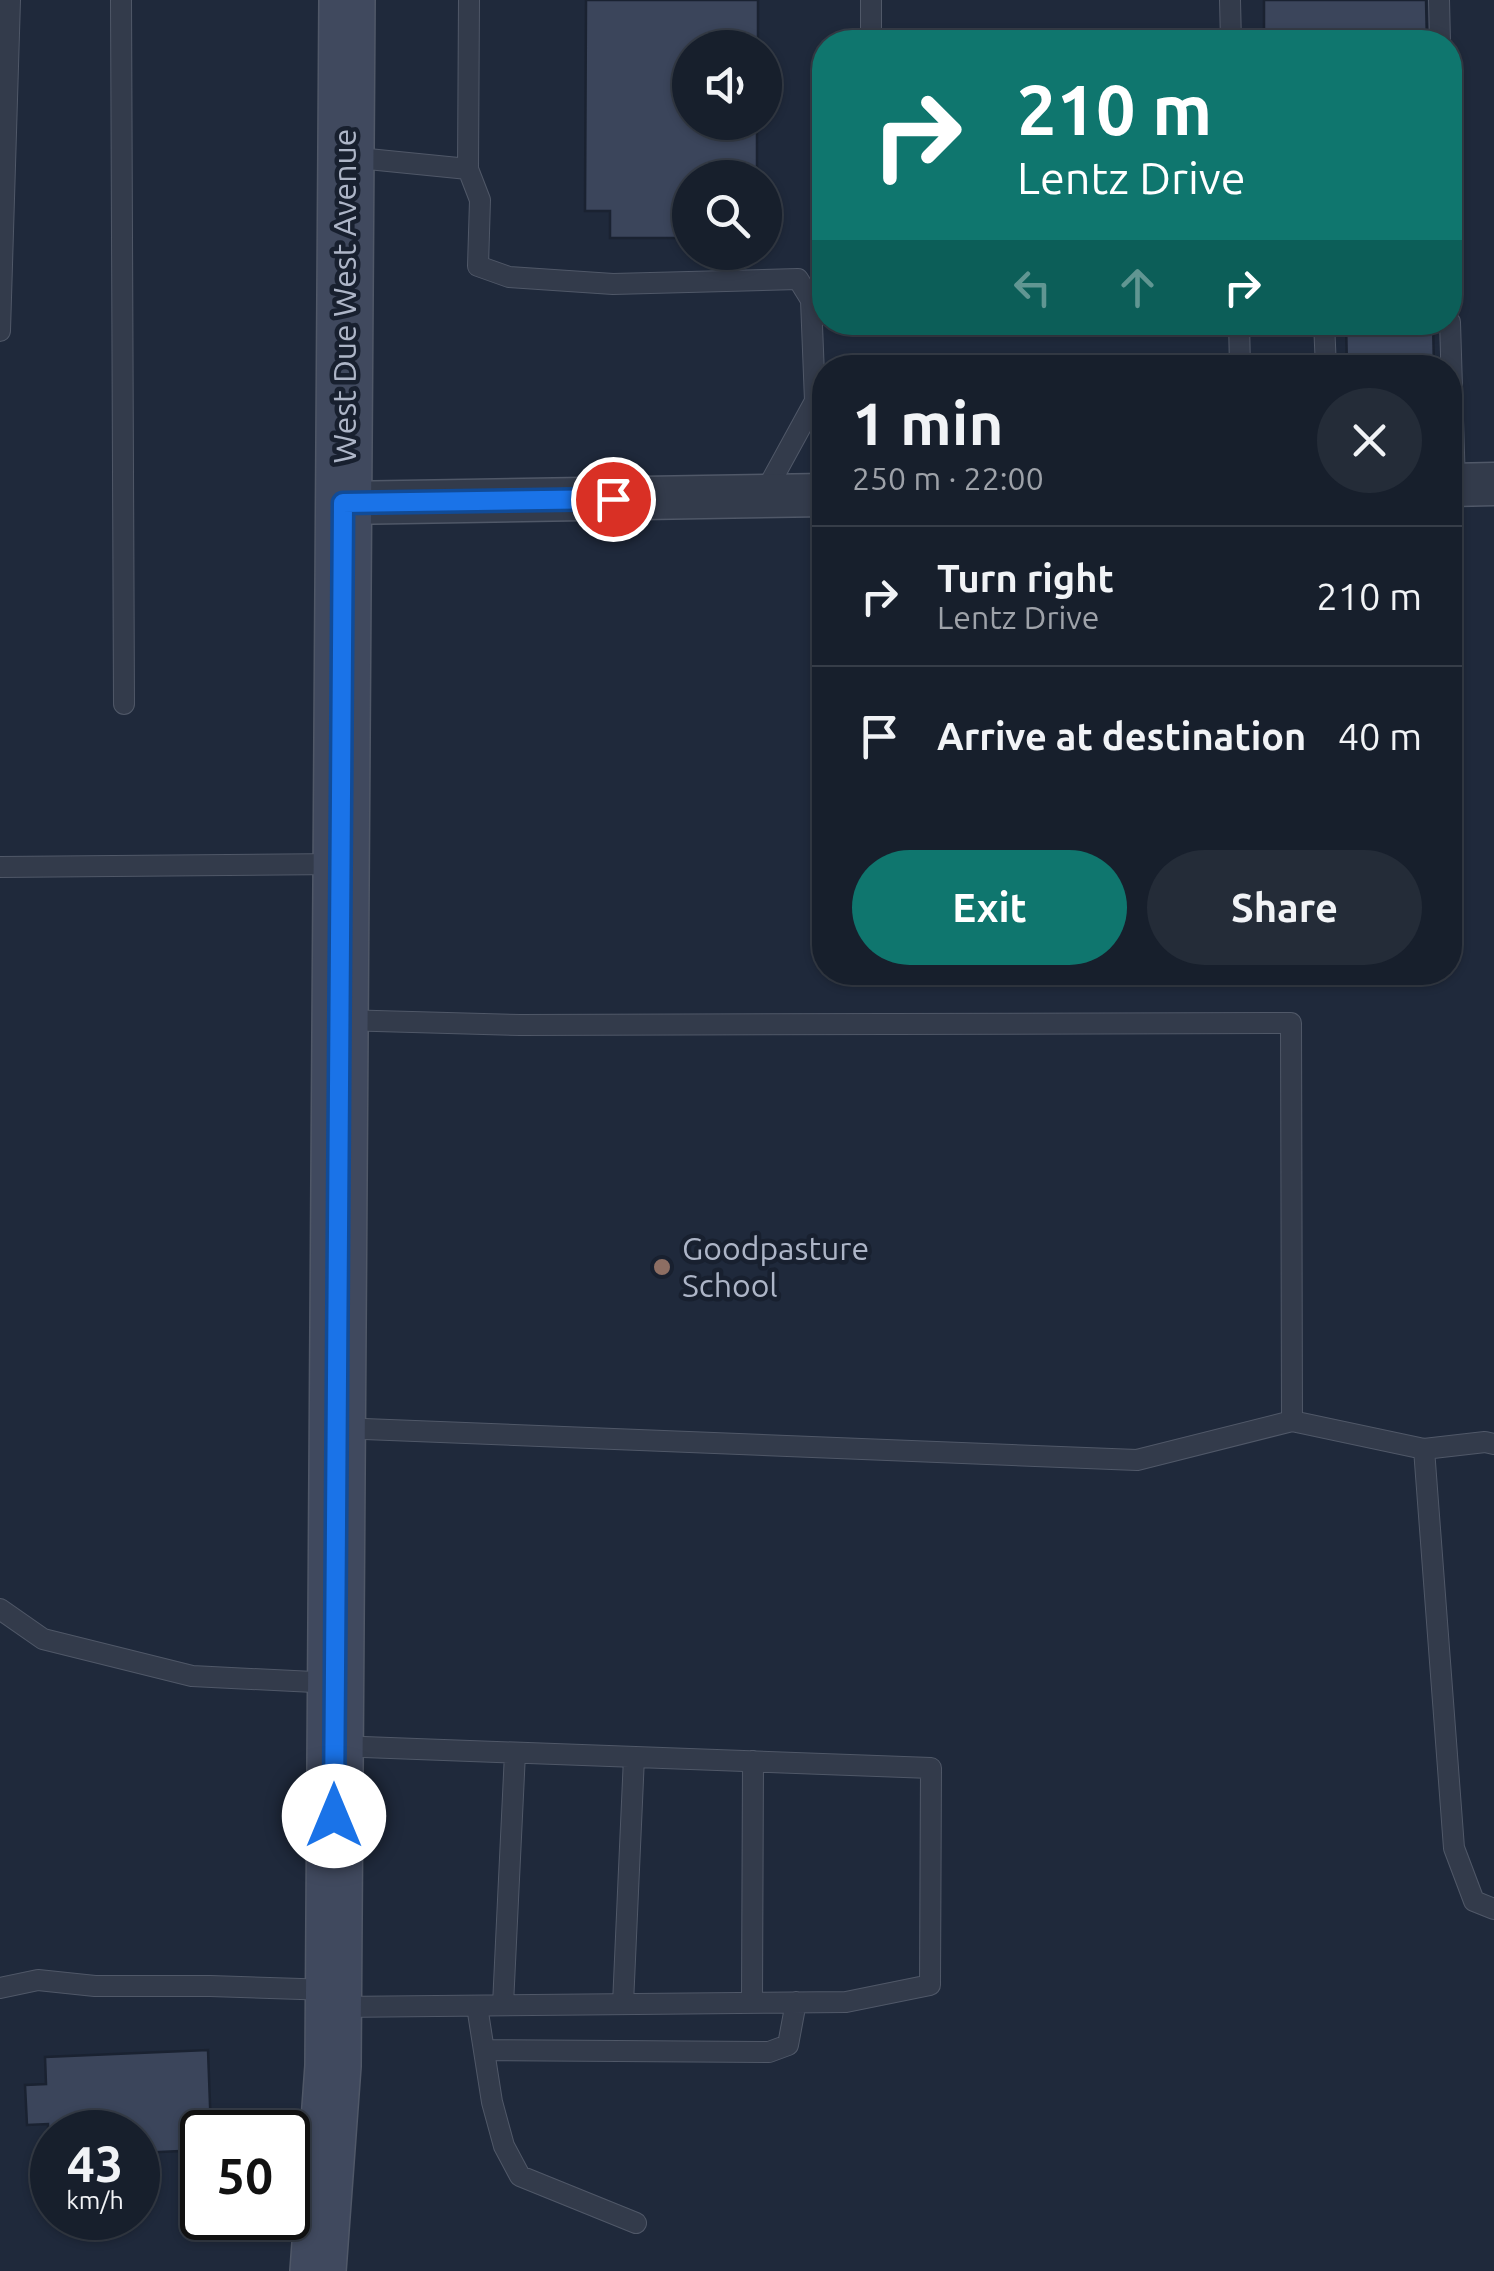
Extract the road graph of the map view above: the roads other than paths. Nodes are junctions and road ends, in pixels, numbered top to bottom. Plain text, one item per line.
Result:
1 (10, 0) edge
2 (121, 0) edge
3 (347, 0) edge
4 (470, 0) edge
5 (871, 0) edge
6 (1230, 0) edge
7 (1439, 0) edge
8 (870, 30) edge
9 (1231, 30) edge
10 (1440, 30) edge
11 (346, 157) junction
12 (468, 169) junction
13 (812, 290) edge
14 (0, 331) edge
15 (812, 404) edge
16 (1462, 444) edge
17 (1466, 485) edge
18 (812, 495) edge
19 (763, 496) junction
20 (343, 503) junction
21 (124, 704) dead end
22 (341, 864) junction
23 (0, 867) edge
24 (340, 1020) junction
25 (1292, 1420) junction
26 (337, 1428) junction
27 (1494, 1444) edge
28 (1424, 1449) junction
29 (0, 1609) edge
30 (335, 1683) junction
31 (335, 1746) junction
32 (515, 1753) junction
33 (634, 1757) junction
34 (754, 1761) junction
35 (1494, 1909) edge
36 (0, 1988) edge
37 (333, 1998) junction
38 (752, 2002) junction
39 (796, 2002) junction
40 (624, 2004) junction
41 (503, 2005) junction
42 (477, 2006) junction
43 (484, 2050) junction
44 (636, 2223) dead end
45 (318, 2271) edge

1 - 14 lane
2 - 21 lane
3 - 11 main road, West Due West Avenue
4 - 12 lane
5 - 8 lane
6 - 9 lane
7 - 10 lane
11 - 12 lane
11 - 20 main road, West Due West Avenue
12 - 13 lane
15 - 19 lane
16 - 17 lane
18 - 19 street
19 - 20 street
20 - 22 main road, West Due West Avenue
22 - 23 lane
22 - 24 main road, West Due West Avenue
24 - 25 lane
24 - 26 main road, West Due West Avenue
25 - 26 lane
25 - 28 lane
26 - 30 main road, West Due West Avenue
27 - 28 lane
28 - 35 lane
29 - 30 lane
30 - 31 main road, West Due West Avenue
31 - 32 lane
31 - 37 main road, West Due West Avenue
32 - 33 lane
32 - 41 lane
33 - 34 lane
33 - 40 lane
34 - 38 lane
34 - 39 lane
36 - 37 lane
37 - 42 lane
37 - 45 main road, West Due West Avenue
38 - 39 lane
38 - 40 lane
39 - 43 lane
40 - 41 lane
41 - 42 lane
42 - 43 lane
43 - 44 lane

